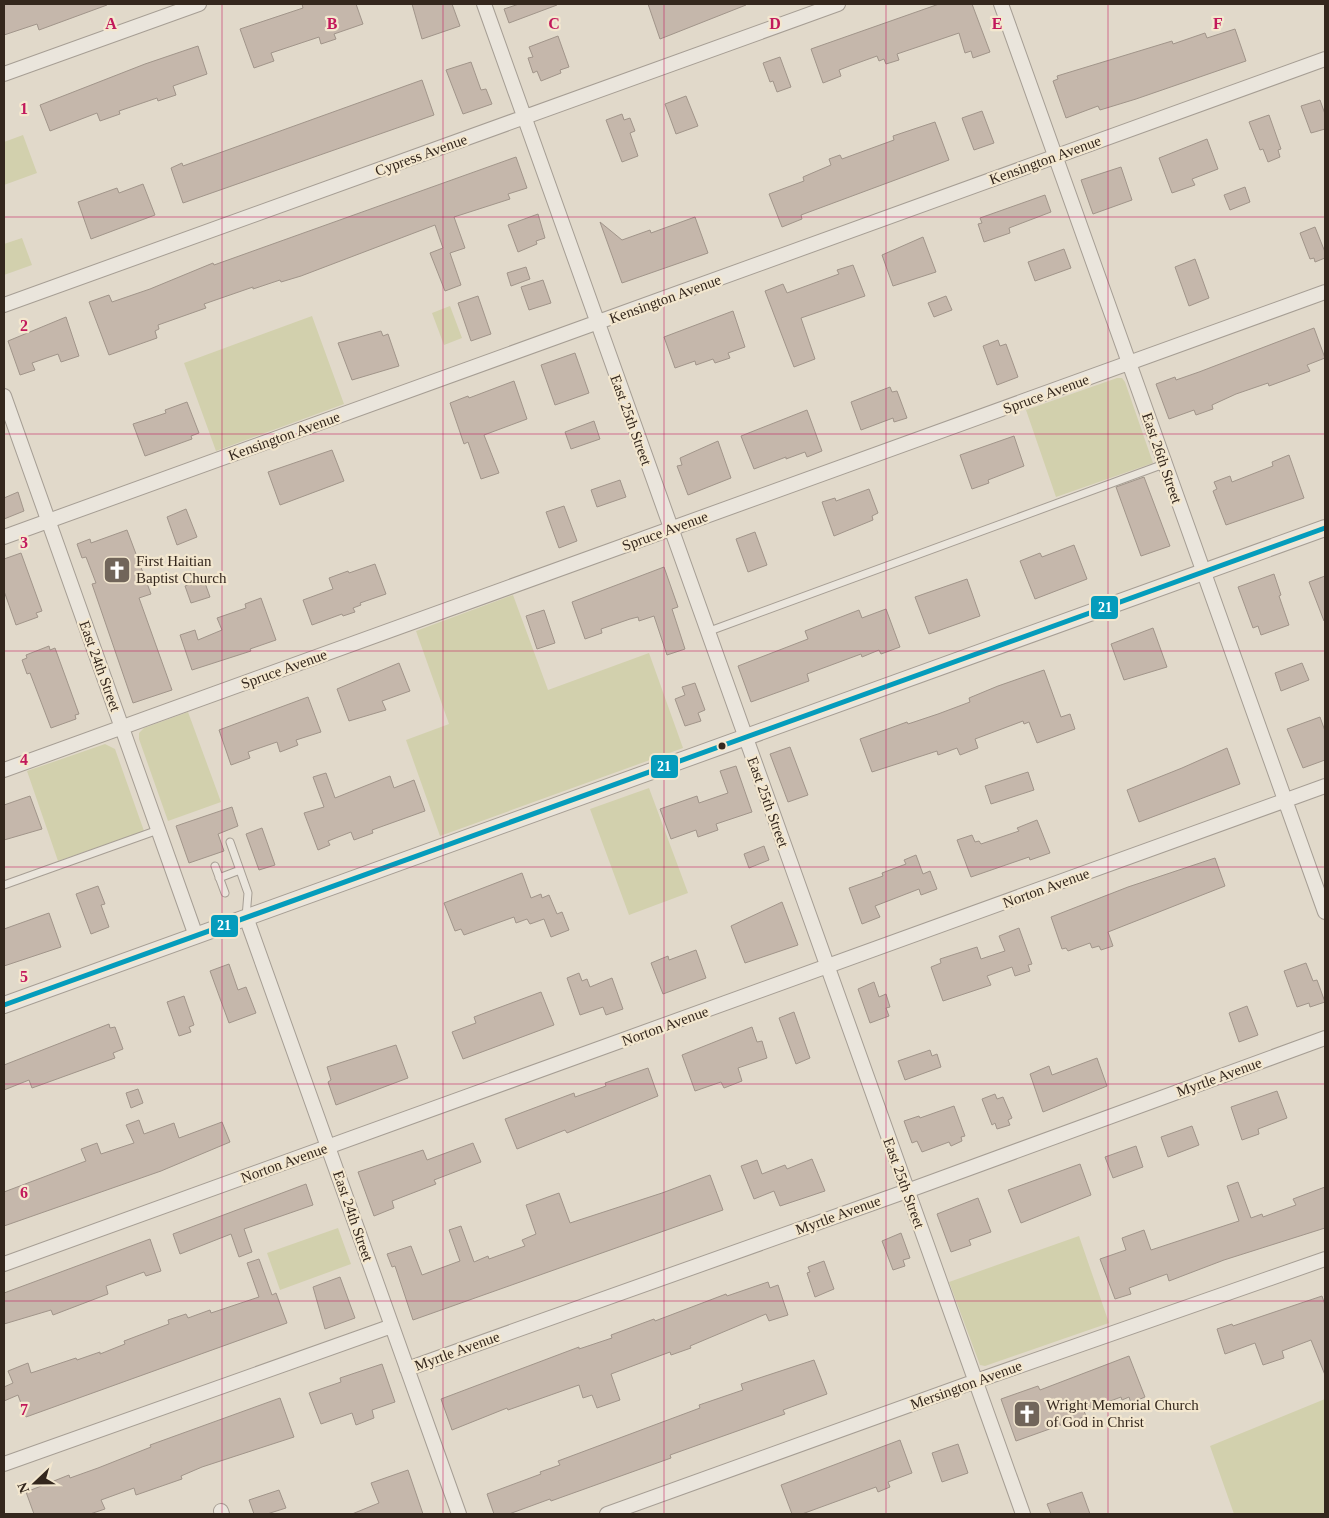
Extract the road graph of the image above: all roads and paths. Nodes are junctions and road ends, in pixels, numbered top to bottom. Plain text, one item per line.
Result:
1 (199, 4) edge
2 (484, 4) edge
3 (838, 4) edge
4 (1001, 4) edge
5 (1325, 59) edge
6 (4, 74) edge
7 (524, 117) junction
8 (1056, 156) junction
9 (1325, 292) edge
10 (4, 305) edge
11 (597, 323) junction
12 (1129, 364) junction
13 (4, 396) edge
14 (1164, 464) junction
15 (48, 521) junction
16 (1325, 528) edge
17 (670, 529) junction
18 (4, 537) edge
19 (1203, 572) junction
20 (707, 632) junction
21 (122, 727) junction
22 (745, 739) junction
23 (4, 770) edge
24 (1325, 786) edge
25 (1285, 800) junction
26 (158, 830) junction
27 (230, 842) dead end
28 (215, 866) dead end
29 (240, 870) junction
30 (219, 878) junction
31 (4, 886) edge
32 (225, 893) dead end
33 (1325, 912) edge
34 (246, 917) junction
35 (196, 936) junction
36 (827, 968) junction
37 (4, 1005) edge
38 (1325, 1038) edge
39 (328, 1147) junction
40 (907, 1191) junction
41 (1325, 1259) edge
42 (4, 1264) edge
43 (392, 1326) junction
44 (407, 1369) junction
45 (976, 1381) junction
46 (4, 1464) edge
47 (459, 1514) edge
48 (607, 1514) edge
49 (1024, 1514) edge

1 - 6 street
2 - 7 street, East 25th Street
3 - 7 street, Cypress Avenue
4 - 8 street, East 26th Street
5 - 8 street, Kensington Avenue
7 - 10 street, Cypress Avenue
7 - 11 street, East 25th Street
8 - 11 street, Kensington Avenue
8 - 12 street, East 26th Street
9 - 12 street, Spruce Avenue
11 - 15 street, Kensington Avenue
11 - 17 street, East 25th Street
12 - 14 street, East 26th Street
12 - 17 street, Spruce Avenue
13 - 15 street, East 24th Street
14 - 19 street, East 26th Street
14 - 20 lane
15 - 18 street, Kensington Avenue
15 - 21 street, East 24th Street
16 - 19 street
17 - 20 street, East 25th Street
17 - 21 street, Spruce Avenue
19 - 22 street
19 - 25 street, East 26th Street
20 - 22 street, East 25th Street
21 - 23 street, Spruce Avenue
21 - 26 street, East 24th Street
22 - 34 street
22 - 36 street, East 25th Street
24 - 25 street, Norton Avenue
25 - 33 street, East 26th Street
25 - 36 street, Norton Avenue
26 - 31 lane
26 - 35 street, East 24th Street
27 - 29 lane
28 - 30 lane
29 - 30 lane
29 - 34 lane
30 - 32 lane
34 - 35 street
34 - 39 street, East 24th Street
35 - 37 street
36 - 39 street, Norton Avenue
36 - 40 street, East 25th Street
38 - 40 street, Myrtle Avenue
39 - 42 street, Norton Avenue
39 - 43 street, East 24th Street
40 - 44 street, Myrtle Avenue
40 - 45 street, East 25th Street
41 - 45 street, Mersington Avenue
43 - 44 street, East 24th Street
43 - 46 street
44 - 47 street, East 24th Street
45 - 48 street, Mersington Avenue
45 - 49 street, East 25th Street

